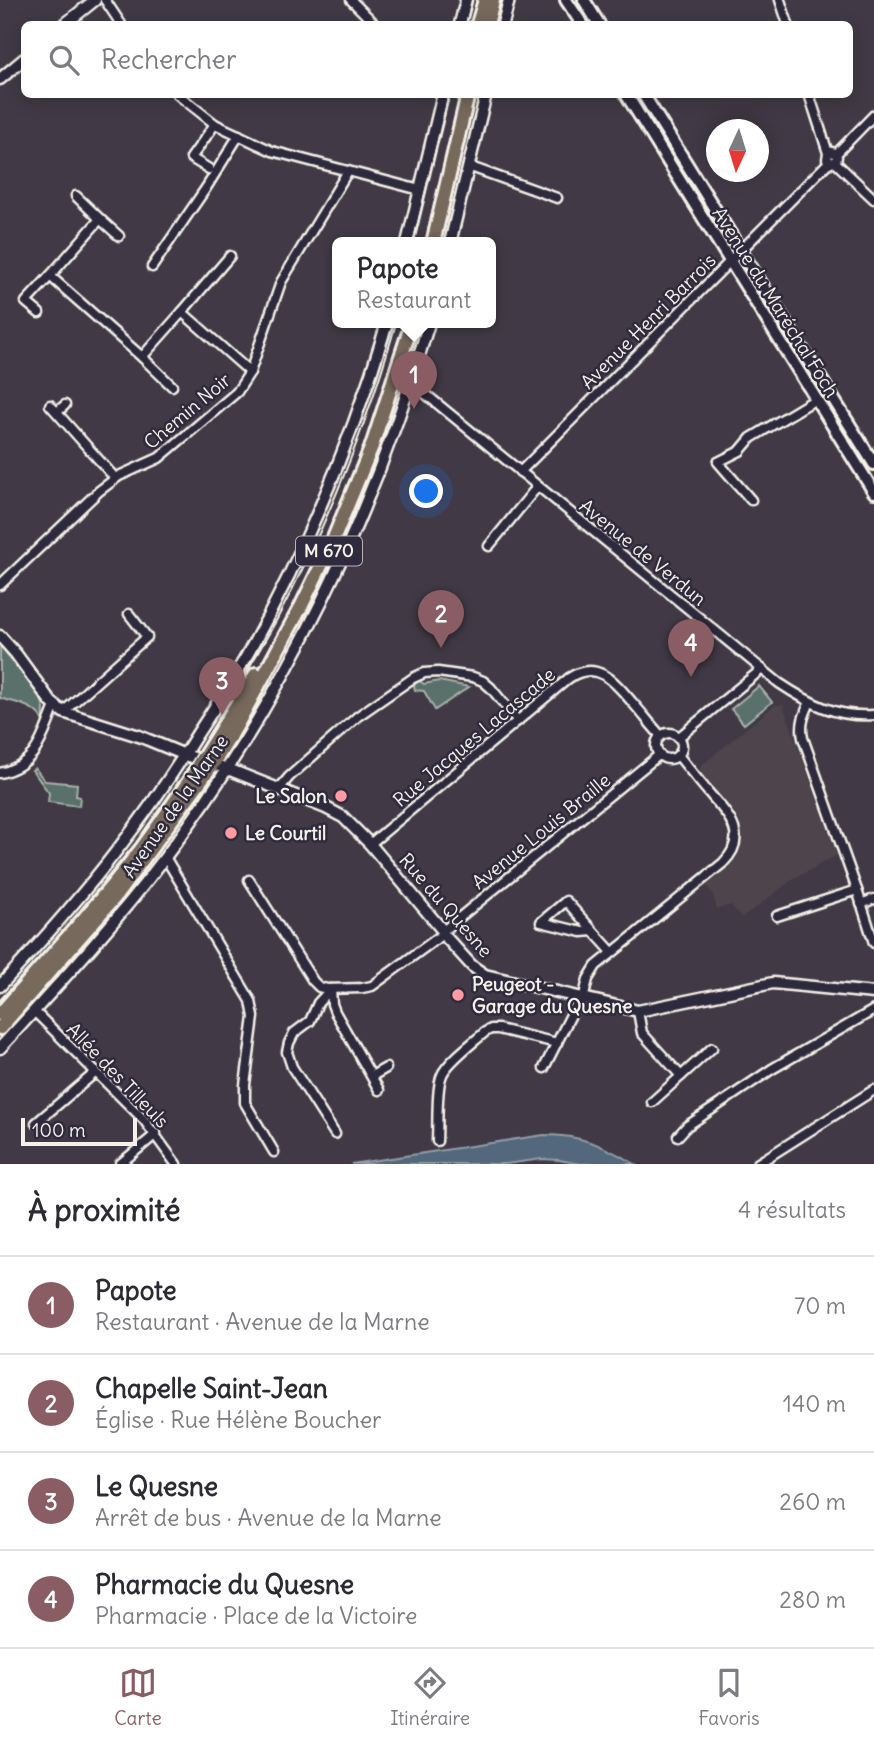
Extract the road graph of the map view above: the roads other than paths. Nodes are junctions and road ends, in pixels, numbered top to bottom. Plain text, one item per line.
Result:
1 (95, 0) edge
2 (105, 0) edge
3 (351, 0) edge
4 (466, 0) edge
5 (487, 0) edge
6 (509, 0) edge
7 (566, 0) edge
8 (584, 0) edge
9 (780, 0) edge
10 (69, 21) edge
11 (119, 21) edge
12 (372, 21) dead end
13 (461, 21) edge
14 (478, 21) edge
15 (485, 21) edge
16 (504, 21) edge
17 (580, 21) edge
18 (597, 21) edge
19 (787, 21) edge
20 (21, 62) edge
21 (0, 79) edge
22 (182, 98) edge
23 (442, 98) edge
24 (460, 98) edge
25 (467, 98) edge
26 (485, 98) edge
27 (628, 98) edge
28 (645, 98) edge
29 (810, 98) edge
30 (874, 115) edge
31 (215, 124) junction
32 (239, 135) junction
33 (832, 158) junction
34 (468, 166) junction
35 (209, 169) dead end
36 (348, 171) junction
37 (420, 190) junction
38 (76, 196) dead end
39 (556, 198) dead end
40 (874, 199) edge
41 (100, 219) junction
42 (119, 236) dead end
43 (408, 237) edge
44 (427, 237) edge
45 (434, 237) edge
46 (451, 237) edge
47 (740, 251) junction
48 (230, 256) dead end
49 (730, 261) junction
50 (152, 267) dead end
51 (50, 276) junction
52 (182, 312) junction
53 (39, 313) dead end
54 (385, 328) edge
55 (403, 328) edge
56 (411, 328) edge
57 (428, 328) edge
58 (142, 357) junction
59 (250, 372) junction
60 (412, 383) junction
61 (172, 386) dead end
62 (816, 399) junction
63 (50, 405) dead end
64 (65, 405) dead end
65 (57, 412) junction
66 (874, 464) edge
67 (520, 472) junction
68 (115, 478) junction
69 (537, 486) junction
70 (874, 492) edge
71 (751, 500) dead end
72 (489, 546) dead end
73 (0, 585) edge
74 (129, 614) dead end
75 (0, 636) edge
76 (762, 670) junction
77 (810, 702) junction
78 (59, 709) junction
79 (874, 715) edge
80 (518, 721) junction
81 (661, 736) junction
82 (679, 737) junction
83 (185, 755) junction
84 (659, 755) junction
85 (678, 755) junction
86 (208, 762) junction
87 (228, 769) junction
88 (0, 773) edge
89 (279, 789) junction
90 (370, 844) junction
91 (165, 857) junction
92 (249, 880) dead end
93 (857, 890) junction
94 (874, 900) edge
95 (861, 904) junction
96 (778, 916) dead end
97 (592, 931) junction
98 (443, 932) junction
99 (874, 943) edge
100 (612, 952) junction
101 (0, 986) edge
102 (331, 989) junction
103 (874, 993) edge
104 (581, 999) junction
105 (874, 1010) edge
106 (34, 1011) junction
107 (638, 1012) junction
108 (0, 1014) edge
109 (0, 1028) edge
110 (557, 1043) junction
111 (0, 1048) edge
112 (712, 1048) dead end
113 (386, 1068) dead end
114 (544, 1068) dead end
115 (96, 1072) junction
116 (372, 1076) junction
117 (681, 1076) junction
118 (379, 1090) dead end
119 (874, 1090) edge
120 (652, 1102) dead end
121 (36, 1123) dead end
122 (156, 1134) junction
123 (335, 1134) dead end
124 (678, 1136) dead end
125 (437, 1141) dead end
126 (274, 1152) dead end
127 (768, 1156) junction
128 (120, 1164) edge
129 (176, 1164) edge
130 (758, 1164) edge
131 (775, 1164) edge

1 - 10 street
2 - 11 street
3 - 12 street
4 - 13 street
5 - 14 main road
5 - 15 main road
6 - 16 street
7 - 17 main road
8 - 18 main road
9 - 19 street
20 - 21 street
22 - 31 street
23 - 37 street
24 - 44 main road
25 - 45 main road
26 - 34 street
27 - 49 main road, Avenue du Maréchal Foch
28 - 47 main road, Avenue du Maréchal Foch
29 - 33 street
30 - 33 street, Avenue Henri Barrois
31 - 32 street
31 - 35 street
32 - 36 street
32 - 50 street
33 - 40 street
33 - 47 street, Avenue Henri Barrois
34 - 39 street
34 - 46 street
36 - 37 street
36 - 59 street, Chemin Noir
37 - 43 street
38 - 41 street
41 - 42 street
41 - 51 street
47 - 49 street, Avenue Henri Barrois
47 - 66 main road, Avenue du Maréchal Foch
48 - 52 street
49 - 62 main road, Avenue du Maréchal Foch
49 - 67 street, Avenue Henri Barrois
51 - 53 street
51 - 58 street
52 - 58 street
52 - 59 street
54 - 83 street, Avenue de la Marne
55 - 86 main road, Avenue de la Marne / M 670
56 - 86 main road, Avenue de la Marne / M 670
57 - 60 street, Avenue de la Marne
58 - 61 street
59 - 68 street, Chemin Noir
60 - 67 street, Avenue de Verdun
60 - 87 street, Avenue de la Marne
62 - 70 main road, Avenue du Maréchal Foch
62 - 71 street
63 - 65 street
64 - 65 street
65 - 68 street
67 - 69 street, Avenue de Verdun
68 - 73 street, Chemin Noir
69 - 72 street
69 - 76 street, Avenue de Verdun
74 - 78 street
75 - 78 street
76 - 77 street, Avenue de Verdun
76 - 82 street
77 - 79 street, Avenue de Verdun
77 - 93 street
78 - 83 street, Rue du Quesne
78 - 88 street
80 - 81 street, Rue Jacques Lacascade
80 - 89 street
80 - 90 street, Rue Jacques Lacascade
81 - 82 street
81 - 84 street
82 - 85 street
83 - 86 street, Rue du Quesne
83 - 101 street, Avenue de la Marne
84 - 85 street
84 - 98 street, Avenue Louis Braille
85 - 100 street
86 - 87 street, Rue du Quesne
86 - 108 main road, Avenue de la Marne / M 670
86 - 109 main road, Avenue de la Marne / M 670
87 - 89 street, Rue du Quesne
87 - 91 street, Avenue de la Marne
89 - 90 street, Rue du Quesne
90 - 98 street, Rue du Quesne
91 - 106 street, Avenue de la Marne
91 - 126 street
92 - 102 street
93 - 95 street
93 - 96 street
94 - 95 street
95 - 99 street
97 - 97 street
97 - 100 street
98 - 102 street, Avenue Louis Braille
98 - 104 street, Rue du Quesne
100 - 104 street
102 - 116 street
102 - 123 street
103 - 107 street, Rue du Quesne
104 - 107 street, Rue du Quesne
104 - 110 street
105 - 124 street
106 - 111 street, Avenue de la Marne
106 - 115 street, Allée des Tilleuls
107 - 117 street
110 - 114 street
110 - 125 street
112 - 117 street
113 - 116 street
115 - 121 street
115 - 122 street, Allée des Tilleuls
116 - 118 street
117 - 120 street
119 - 127 street
122 - 128 street
122 - 129 street, Allée des Tilleuls
127 - 130 street
127 - 131 street

